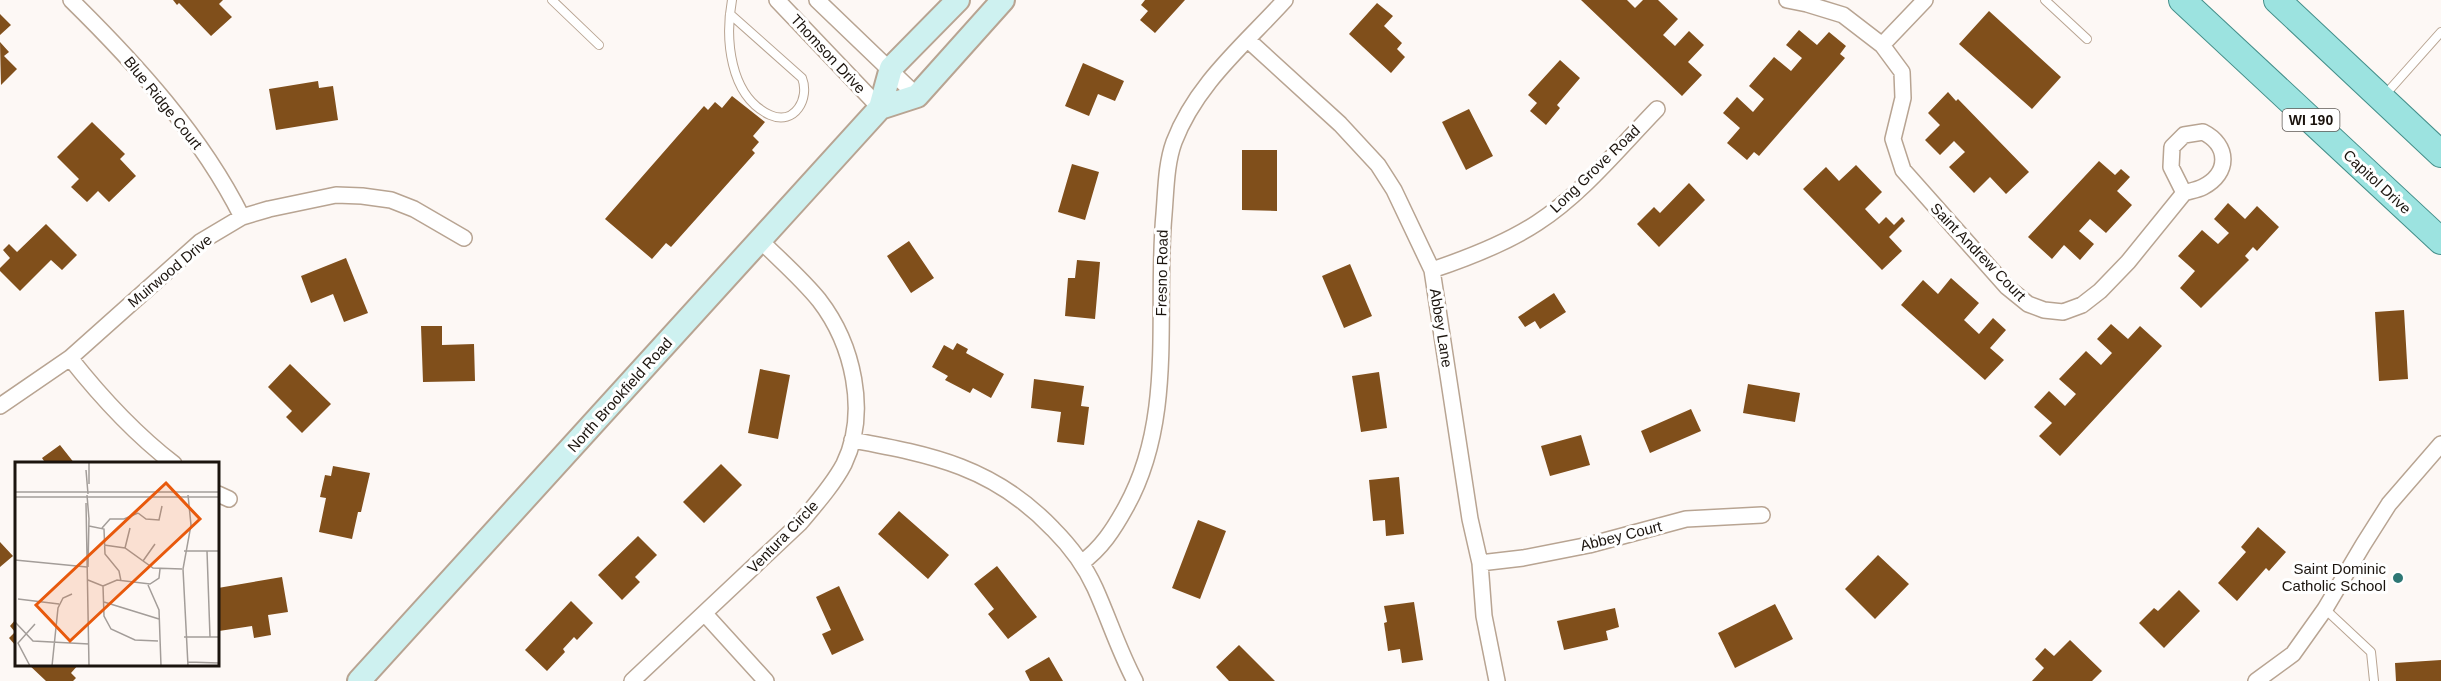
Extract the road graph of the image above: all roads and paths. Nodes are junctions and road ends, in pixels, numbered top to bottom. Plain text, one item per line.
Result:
1 (71, 0) edge
2 (552, 0) edge
3 (732, 0) edge
4 (777, 0) edge
5 (817, 0) edge
6 (958, 0) edge
7 (1003, 0) edge
8 (1285, 0) edge
9 (1787, 0) edge
10 (1925, 0) edge
11 (2045, 0) edge
12 (2182, 0) edge
13 (2277, 0) edge
14 (729, 14) junction
15 (2441, 32) edge
16 (2087, 39) dead end
17 (1248, 40) junction
18 (599, 45) dead end
19 (1882, 45) junction
20 (891, 68) junction
21 (917, 96) junction
22 (2381, 98) junction
23 (880, 108) junction
24 (1658, 109) dead end
25 (2441, 154) edge
26 (2184, 193) dead end
27 (242, 217) junction
28 (464, 238) dead end
29 (761, 241) junction
30 (2441, 241) edge
31 (1431, 270) junction
32 (69, 358) junction
33 (0, 406) edge
34 (852, 440) junction
35 (2441, 444) edge
36 (172, 462) edge
37 (1762, 515) dead end
38 (1081, 563) junction
39 (1480, 563) junction
40 (2325, 609) junction
41 (705, 614) junction
42 (358, 681) edge
43 (632, 681) edge
44 (766, 681) edge
45 (1135, 681) edge
46 (1497, 681) edge
47 (2256, 681) edge
48 (2374, 681) edge

1 - 27 street, Blue Ridge Court
2 - 18 lane
3 - 14 lane
4 - 23 street, Thomson Drive
5 - 20 street, Thomson Drive
6 - 20 street, North Brookfield Road
7 - 21 street
8 - 17 street, Fresno Road
9 - 19 street, Saint Andrew Court
10 - 19 street
11 - 16 lane
12 - 30 main road, Capitol Drive / WI 190
13 - 22 main road
14 - 14 lane
15 - 22 lane
17 - 31 street, Abbey Lane
17 - 38 street, Fresno Road
19 - 26 street, Saint Andrew Court
20 - 21 street, Thomson Drive
20 - 23 street, North Brookfield Road
21 - 23 street
22 - 25 main road
23 - 29 street, North Brookfield Road
24 - 31 street, Long Grove Road
27 - 28 street, Muirwood Drive
27 - 32 street, Muirwood Drive
29 - 34 street, Ventura Circle
29 - 42 street, North Brookfield Road
31 - 39 street, Abbey Lane
32 - 33 street, Muirwood Drive
32 - 36 street
34 - 38 street
34 - 41 street, Ventura Circle
35 - 40 street
37 - 39 street, Abbey Court
38 - 45 street
39 - 46 street, Abbey Lane
40 - 47 street
40 - 48 lane
41 - 43 street, Ventura Circle
41 - 44 street

